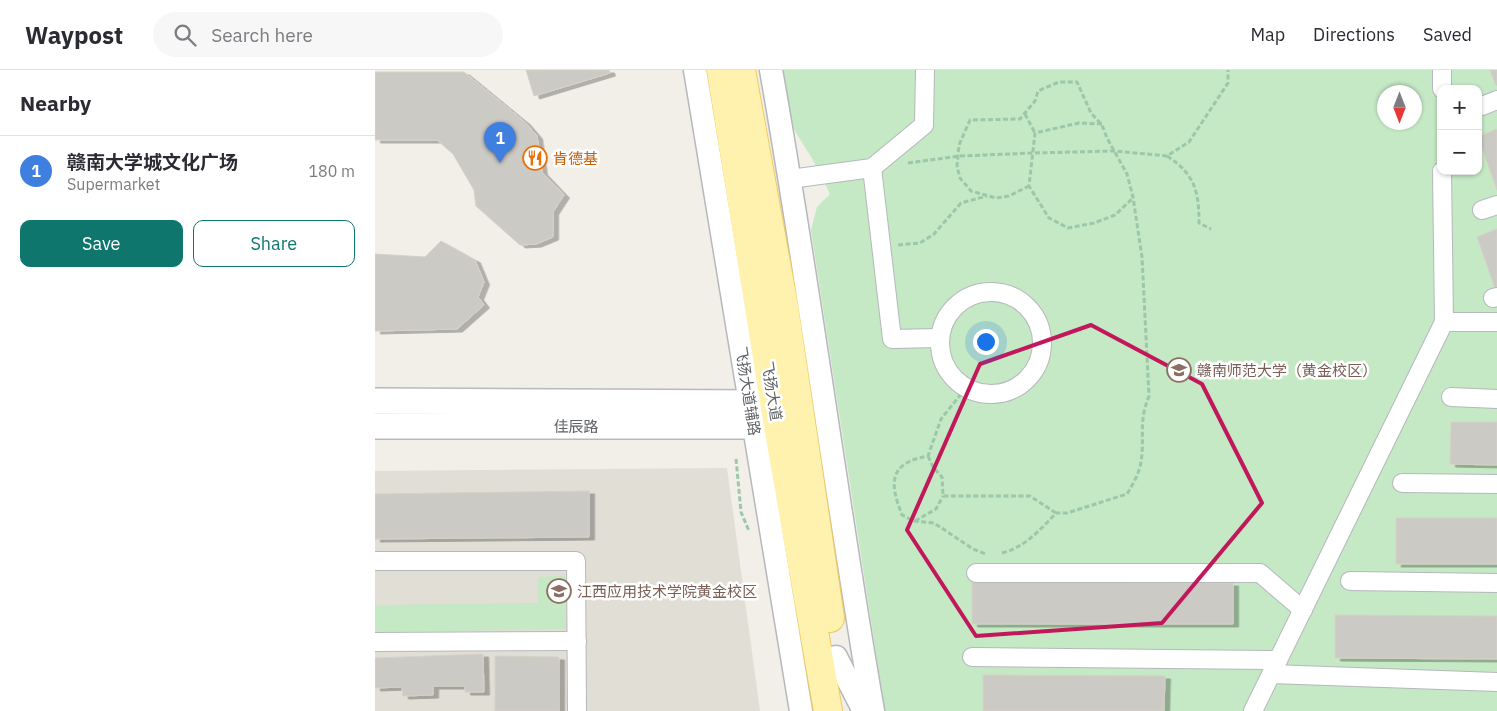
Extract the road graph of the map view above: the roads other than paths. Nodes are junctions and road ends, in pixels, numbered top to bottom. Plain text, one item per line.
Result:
1 (741, 70) edge
2 (771, 70) edge
3 (925, 70) edge
4 (1441, 70) edge
5 (704, 73) edge
6 (1442, 85) edge
7 (872, 168) junction
8 (1442, 175) edge
9 (790, 179) junction
10 (795, 210) junction
11 (784, 308) junction
12 (1444, 322) junction
13 (1497, 322) edge
14 (939, 338) junction
15 (1451, 397) dead end
16 (1497, 399) edge
17 (375, 401) edge
18 (764, 415) junction
19 (375, 426) edge
20 (1402, 483) dead end
21 (1497, 484) edge
22 (375, 561) edge
23 (976, 572) dead end
24 (1350, 580) dead end
25 (1497, 583) edge
26 (808, 595) junction
27 (1303, 610) junction
28 (577, 641) junction
29 (375, 642) edge
30 (836, 657) junction
31 (972, 657) dead end
32 (1275, 667) junction
33 (795, 676) junction
34 (1497, 682) edge
35 (577, 711) edge
36 (801, 711) edge
37 (828, 711) edge
38 (846, 711) edge
39 (864, 711) edge
40 (873, 711) edge
41 (1253, 711) edge

1 - 11 main road, 飞扬大道
2 - 9 street
3 - 7 street
4 - 6 street
5 - 18 street, 飞扬大道辅路
5 - 18 main road, 飞扬大道
7 - 9 street
7 - 14 street
8 - 12 street
9 - 10 street
10 - 11 street
10 - 40 street
11 - 30 main road, 飞扬大道
12 - 13 street
12 - 27 street
14 - 14 street
15 - 16 street
17 - 18 main road, 佳辰路
18 - 19 main road, 佳辰路
18 - 26 main road, 飞扬大道
18 - 33 street, 飞扬大道辅路
20 - 21 street
22 - 28 street
23 - 27 street
24 - 25 street
26 - 33 street
26 - 37 main road, 飞扬大道
27 - 32 street
28 - 29 street
28 - 35 street
30 - 38 main road, 飞扬大道
30 - 39 street
31 - 32 street
32 - 34 street
32 - 41 street
33 - 36 street, 飞扬大道辅路

